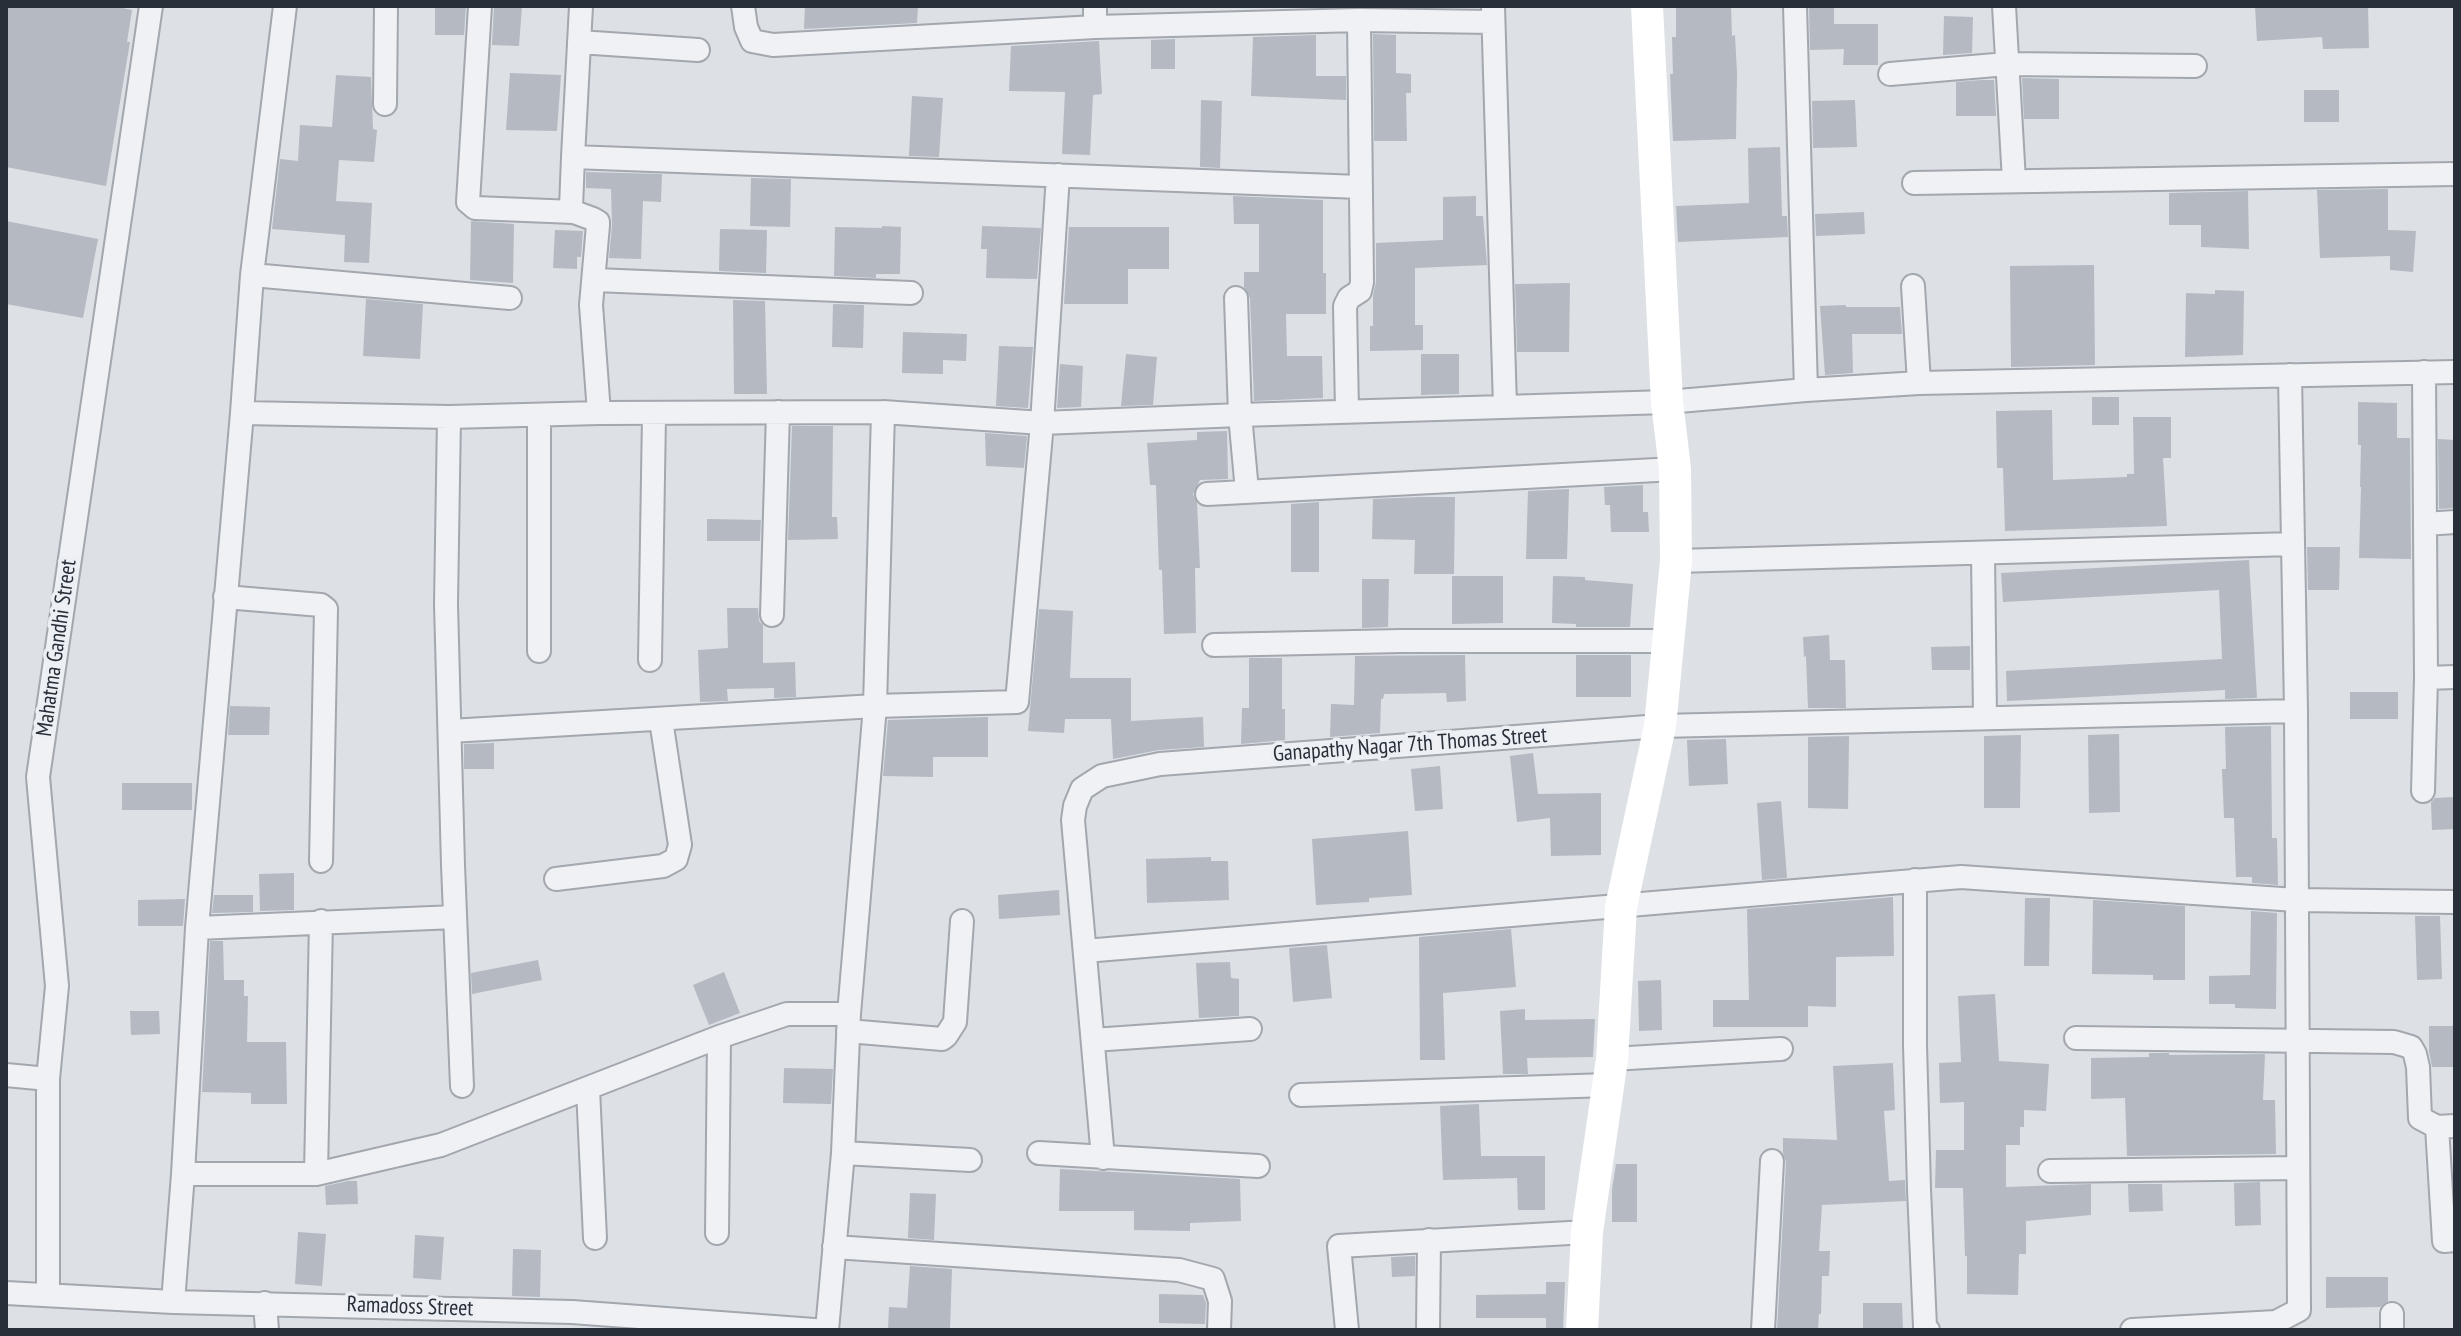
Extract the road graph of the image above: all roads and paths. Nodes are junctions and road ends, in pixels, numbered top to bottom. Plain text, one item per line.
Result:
1 (151, 6) edge
2 (285, 6) edge
3 (386, 6) edge
4 (480, 6) edge
5 (581, 6) edge
6 (743, 6) edge
7 (1647, 6) edge
8 (1795, 6) edge
9 (2004, 6) edge
10 (1284, 14) edge
11 (1493, 14) edge
12 (1095, 16) edge
13 (1359, 20) junction
14 (579, 42) junction
15 (698, 50) dead end
16 (2007, 64) junction
17 (2195, 66) dead end
18 (1890, 74) dead end
19 (385, 104) dead end
20 (573, 157) junction
21 (2455, 174) edge
22 (1058, 175) junction
23 (2014, 181) junction
24 (1914, 183) dead end
25 (1360, 187) junction
26 (574, 212) junction
27 (252, 275) junction
28 (595, 280) junction
29 (1913, 286) dead end
30 (911, 293) dead end
31 (510, 298) dead end
32 (1236, 298) dead end
33 (2424, 372) junction
34 (2455, 372) edge
35 (2290, 375) junction
36 (1919, 383) junction
37 (1806, 390) junction
38 (1667, 402) junction
39 (1505, 407) junction
40 (1347, 411) junction
41 (778, 412) junction
42 (883, 412) junction
43 (242, 413) junction
44 (599, 413) junction
45 (539, 415) junction
46 (654, 415) junction
47 (1240, 415) junction
48 (449, 417) junction
49 (1042, 423) junction
50 (1675, 469) junction
51 (1247, 491) junction
52 (1207, 494) dead end
53 (2455, 522) edge
54 (2425, 524) junction
55 (2293, 544) junction
56 (1983, 554) junction
57 (1676, 561) junction
58 (225, 597) junction
59 (772, 615) dead end
60 (1669, 641) junction
61 (1214, 645) dead end
62 (539, 651) dead end
63 (650, 660) dead end
64 (2455, 677) edge
65 (2426, 678) junction
66 (875, 706) junction
67 (2296, 711) junction
68 (1985, 717) junction
69 (661, 720) junction
70 (1660, 726) junction
71 (450, 731) junction
72 (2423, 791) dead end
73 (321, 861) dead end
74 (556, 879) dead end
75 (1915, 880) junction
76 (2296, 900) junction
77 (2455, 902) edge
78 (1621, 907) junction
79 (455, 917) junction
80 (321, 921) junction
81 (962, 921) dead end
82 (197, 928) junction
83 (1085, 951) junction
84 (849, 1023) junction
85 (1250, 1029) dead end
86 (719, 1037) junction
87 (2076, 1038) dead end
88 (1093, 1040) junction
89 (2297, 1042) junction
90 (1781, 1049) dead end
91 (1610, 1072) junction
92 (6, 1075) edge
93 (48, 1079) junction
94 (462, 1086) dead end
95 (588, 1089) junction
96 (1301, 1095) dead end
97 (2446, 1126) edge
98 (843, 1153) junction
99 (1039, 1153) dead end
100 (1103, 1158) junction
101 (970, 1160) dead end
102 (1772, 1161) dead end
103 (1258, 1166) dead end
104 (2298, 1168) junction
105 (2050, 1171) dead end
106 (183, 1174) junction
107 (316, 1174) junction
108 (1587, 1232) junction
109 (717, 1233) dead end
110 (595, 1238) dead end
111 (1429, 1240) junction
112 (2455, 1240) edge
113 (834, 1247) junction
114 (6, 1293) edge
115 (48, 1295) junction
116 (173, 1302) junction
117 (265, 1303) junction
118 (267, 1330) edge
119 (814, 1330) edge
120 (827, 1330) edge
121 (1219, 1330) edge
122 (1347, 1330) edge
123 (1428, 1330) edge
124 (1582, 1330) edge
125 (1763, 1330) edge
126 (1928, 1330) edge
127 (2132, 1330) edge

1 - 93 street, Mahatma Gandhi Street
2 - 27 street
3 - 19 street
4 - 26 street
5 - 14 street
6 - 12 street
7 - 38 street
8 - 37 street
9 - 16 street
10 - 12 street
10 - 13 street
11 - 13 street
11 - 39 street
13 - 25 street
14 - 15 street
14 - 20 street
16 - 17 street
16 - 18 street
16 - 23 street
20 - 22 street
20 - 26 street
21 - 23 street
22 - 25 street
22 - 49 street
23 - 24 street
25 - 40 street
26 - 28 street
27 - 31 street
27 - 43 street
28 - 30 street
28 - 44 street
29 - 36 street
32 - 47 street
33 - 34 street
33 - 35 street
33 - 54 street
35 - 36 street
35 - 55 street
36 - 37 street
37 - 38 street
38 - 39 street
38 - 50 street
39 - 40 street
40 - 47 street
41 - 42 street
41 - 46 street
41 - 59 street
42 - 49 street
42 - 66 street
43 - 48 street
43 - 58 street
44 - 45 street
44 - 46 street
45 - 48 street
45 - 62 street
46 - 63 street
47 - 49 street
47 - 51 street
48 - 71 street
49 - 66 street
50 - 51 street
50 - 57 street
51 - 52 street
53 - 54 street
54 - 65 street
55 - 56 street
55 - 67 street
56 - 57 street
56 - 68 street
57 - 60 street
58 - 73 street
58 - 82 street
60 - 61 street
60 - 70 street
64 - 65 street
65 - 72 street
66 - 69 street
66 - 84 street
67 - 68 street, Ganapathy Nagar 7th Thomas Street
67 - 76 street
68 - 70 street, Ganapathy Nagar 7th Thomas Street
69 - 71 street
69 - 74 street
70 - 78 street
70 - 83 street, Ganapathy Nagar 7th Thomas Street
71 - 79 street
75 - 76 street
75 - 78 street
75 - 126 street
76 - 77 street
76 - 89 street
78 - 83 street
78 - 91 street
79 - 80 street
79 - 94 street
80 - 82 street
80 - 107 street
81 - 84 street
82 - 106 street
83 - 88 street, Ganapathy Nagar 7th Thomas Street
84 - 86 street
84 - 98 street
85 - 88 street
86 - 95 street
86 - 109 street
87 - 89 street
88 - 100 street, Ganapathy Nagar 7th Thomas Street
89 - 97 street
89 - 104 street
90 - 91 street
91 - 96 street
91 - 108 street
92 - 93 street
93 - 115 street, Mahatma Gandhi Street
95 - 107 street
95 - 110 street
97 - 112 street
98 - 101 street
98 - 113 street
99 - 100 street
100 - 103 street
102 - 125 street
104 - 105 street
104 - 127 street
106 - 107 street
106 - 116 street
108 - 111 street
108 - 124 street
111 - 122 street
111 - 123 street
113 - 120 street
113 - 121 street
114 - 115 street, Ramadoss Street
115 - 116 street, Ramadoss Street
116 - 117 street, Ramadoss Street
117 - 118 street
117 - 119 street, Ramadoss Street

